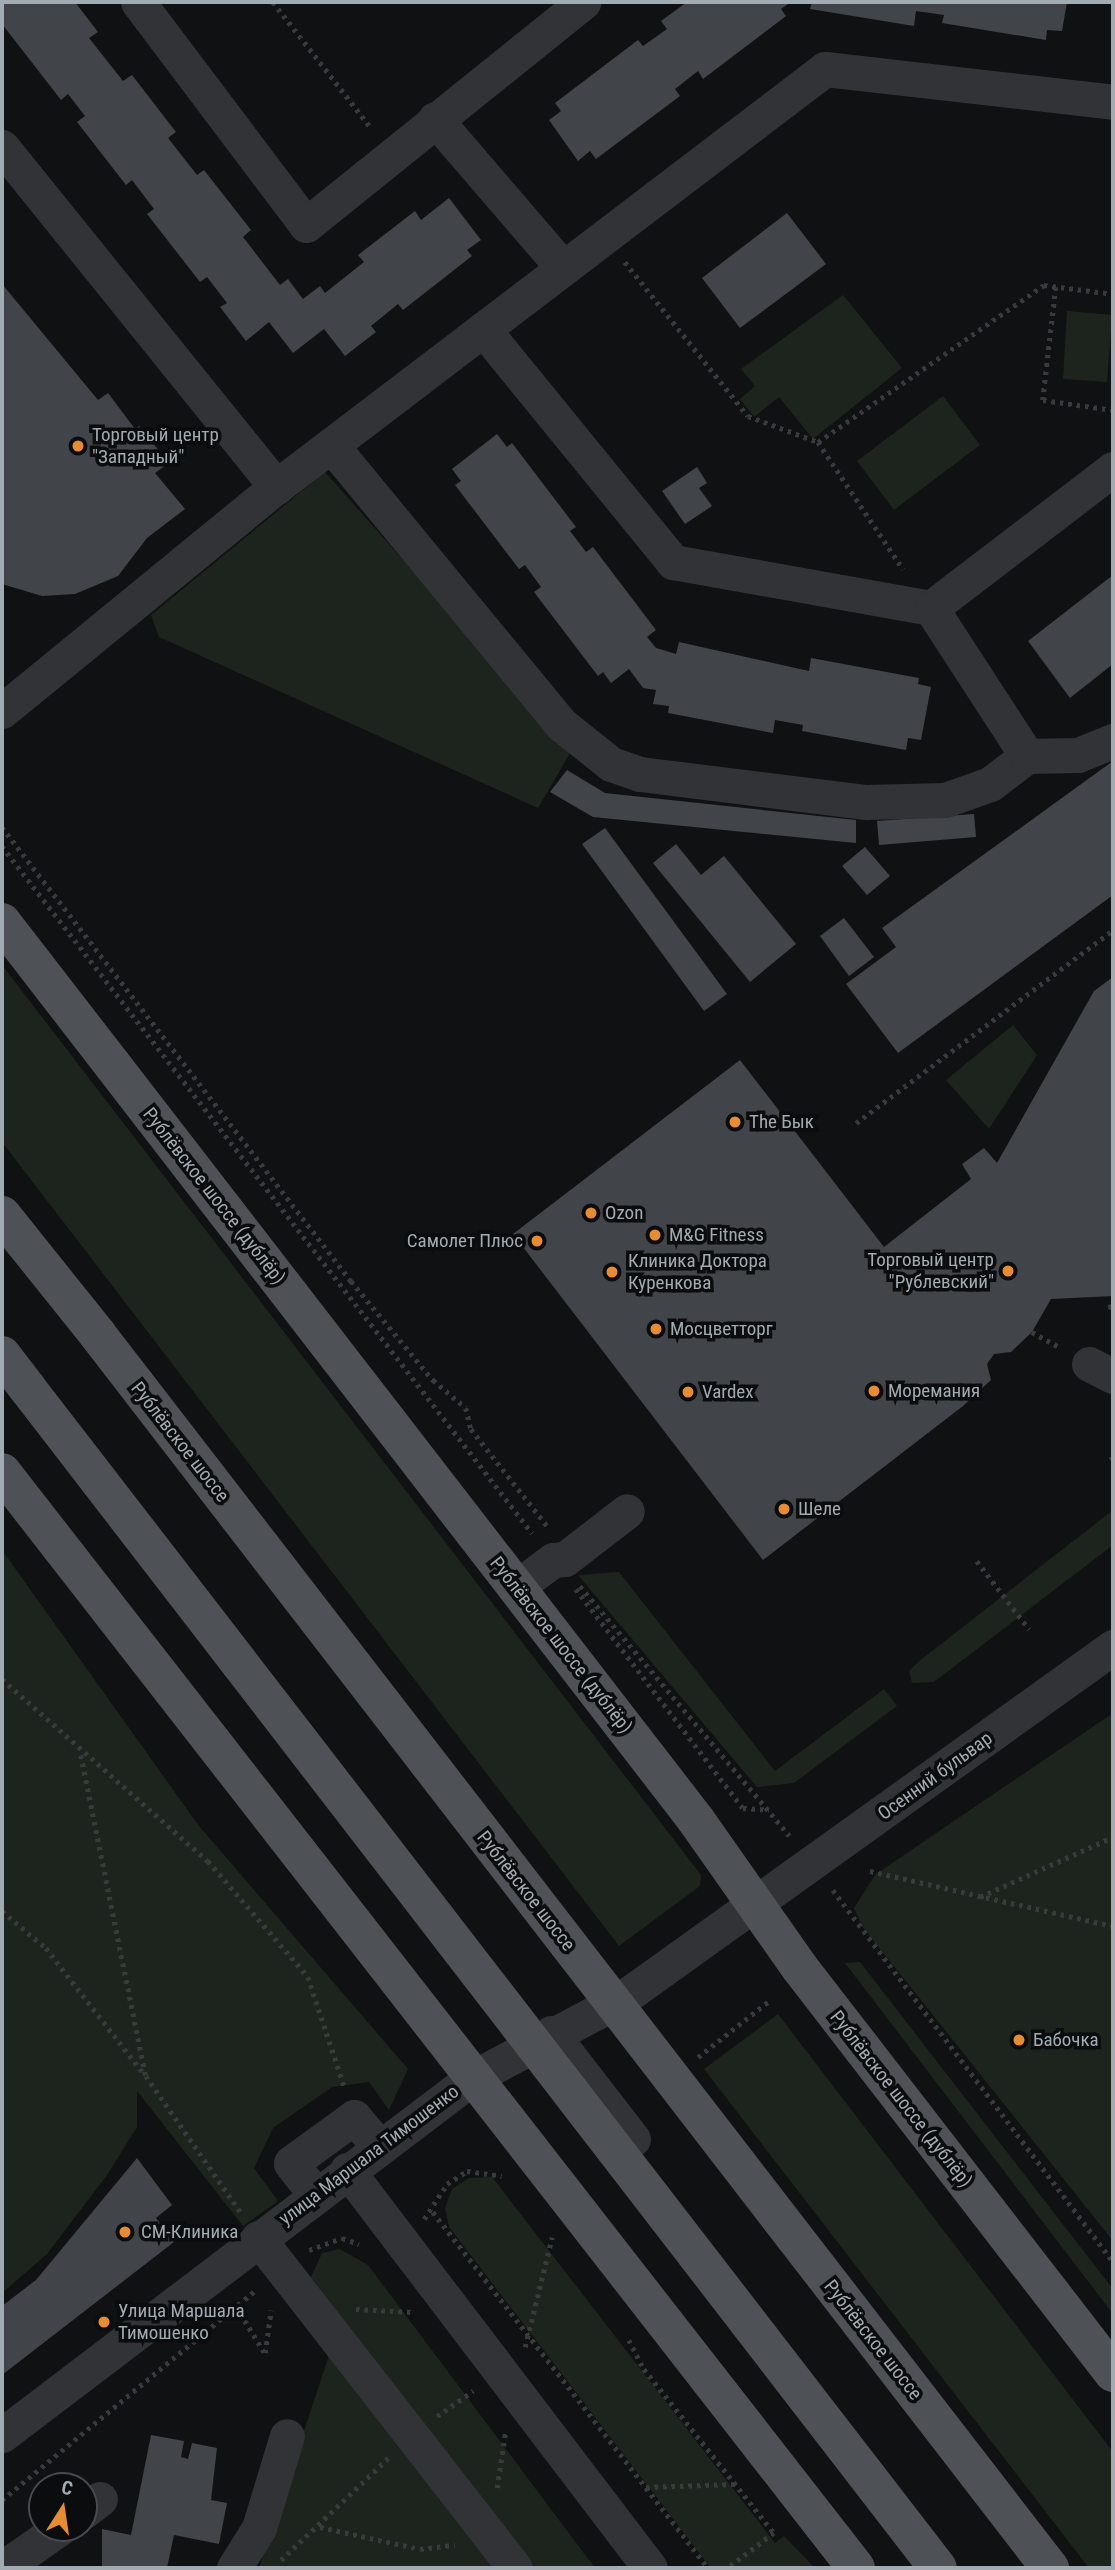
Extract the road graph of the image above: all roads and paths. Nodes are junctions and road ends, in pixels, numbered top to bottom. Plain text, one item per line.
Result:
1 (138, 2) edge
2 (273, 2) edge
3 (583, 2) edge
4 (1113, 102) edge
5 (435, 119) junction
6 (2, 147) edge
7 (392, 154) junction
8 (604, 237) junction
9 (563, 268) junction
10 (1056, 286) junction
11 (1113, 294) edge
12 (483, 329) junction
13 (1113, 410) edge
14 (818, 442) junction
15 (331, 445) junction
16 (1113, 468) edge
17 (276, 487) junction
18 (908, 576) dead end
19 (931, 608) junction
20 (2, 711) edge
21 (1113, 741) edge
22 (1027, 757) junction
23 (2, 827) edge
24 (2, 846) edge
25 (2, 922) edge
26 (1113, 930) edge
27 (856, 1123) dead end
28 (2, 1214) edge
29 (359, 1308) dead end
30 (2, 1355) edge
31 (2, 1472) edge
32 (627, 1511) dead end
33 (565, 1559) junction
34 (977, 1561) dead end
35 (517, 1587) junction
36 (1028, 1629) dead end
37 (1113, 1647) edge
38 (2, 1679) edge
39 (81, 1754) junction
40 (770, 1810) dead end
41 (1113, 1837) edge
42 (870, 1871) dead end
43 (978, 1898) junction
44 (755, 1904) junction
45 (2, 1911) edge
46 (843, 1911) dead end
47 (1113, 1926) edge
48 (575, 1935) dead end
49 (623, 1998) junction
50 (769, 2001) dead end
51 (551, 2033) junction
52 (694, 2060) dead end
53 (146, 2076) junction
54 (472, 2078) junction
55 (354, 2117) junction
56 (633, 2139) dead end
57 (378, 2146) junction
58 (346, 2170) junction
59 (513, 2184) dead end
60 (315, 2194) junction
61 (433, 2212) junction
62 (416, 2226) dead end
63 (544, 2226) dead end
64 (552, 2236) junction
65 (258, 2238) junction
66 (559, 2246) dead end
67 (368, 2252) dead end
68 (1113, 2261) edge
69 (283, 2269) junction
70 (236, 2306) junction
71 (319, 2312) junction
72 (417, 2313) dead end
73 (620, 2327) dead end
74 (528, 2334) junction
75 (265, 2353) dead end
76 (1113, 2373) edge
77 (514, 2389) junction
78 (2, 2435) edge
79 (287, 2437) dead end
80 (735, 2484) junction
81 (645, 2487) junction
82 (2, 2500) edge
83 (490, 2536) junction
84 (38, 2542) edge
85 (9, 2560) edge
86 (268, 2564) dead end
87 (234, 2568) edge
88 (515, 2568) edge
89 (650, 2568) edge
90 (708, 2568) edge
91 (728, 2568) edge
92 (856, 2568) edge
93 (938, 2568) edge
94 (1050, 2568) edge

1 - 7 street
2 - 7 path
3 - 5 street
4 - 8 street
5 - 7 street
5 - 9 street
6 - 17 street
8 - 9 street
8 - 14 path
9 - 12 street
10 - 11 path
10 - 13 path
10 - 14 path
12 - 15 street
12 - 19 street
14 - 18 path
15 - 17 street
15 - 22 street
16 - 19 street
17 - 20 street
19 - 22 street
21 - 22 street
23 - 33 path
24 - 29 path
25 - 35 main road, Рублёвское шоссе (дублёр)
26 - 27 path
28 - 94 main road, Рублёвское шоссе, bridge
30 - 93 main road, bridge
31 - 54 main road
32 - 33 street
33 - 35 street
33 - 40 path
34 - 36 path
35 - 44 main road, Рублёвское шоссе (дублёр)
37 - 44 street, Осенний бульвар
38 - 39 path
39 - 53 path
39 - 55 path
41 - 43 path
42 - 43 path
43 - 47 path
44 - 49 street, улица Маршала Тимошенко
44 - 76 main road, Рублёвское шоссе (дублёр)
45 - 53 path
46 - 68 path
48 - 49 street
49 - 51 street, улица Маршала Тимошенко
50 - 52 path
51 - 54 street, улица Маршала Тимошенко
51 - 56 street
53 - 65 path
54 - 57 street, улица Маршала Тимошенко
54 - 92 main road
55 - 57 street
55 - 60 street
57 - 58 street, улица Маршала Тимошенко
58 - 60 street, улица Маршала Тимошенко
58 - 77 street
59 - 61 path
60 - 65 street, улица Маршала Тимошенко
61 - 62 path
61 - 74 path
63 - 64 path
64 - 66 path
64 - 74 path
65 - 69 street
65 - 78 street, улица Маршала Тимошенко
67 - 69 path
69 - 70 path
69 - 71 street
70 - 75 path
70 - 82 path
71 - 72 path
71 - 83 street
73 - 80 path
74 - 77 path
74 - 81 path
77 - 83 path
77 - 89 street
79 - 87 street
80 - 81 path
80 - 91 path
81 - 90 path
83 - 86 path
83 - 88 street
84 - 85 street

